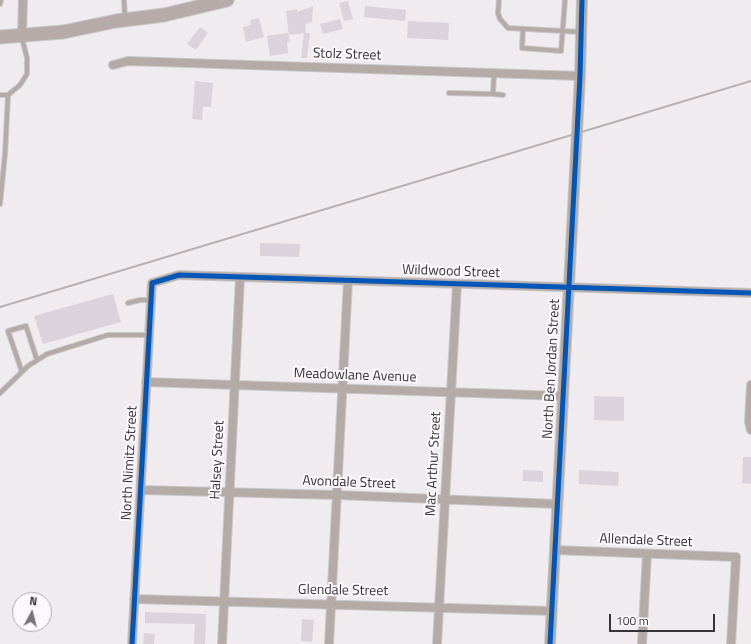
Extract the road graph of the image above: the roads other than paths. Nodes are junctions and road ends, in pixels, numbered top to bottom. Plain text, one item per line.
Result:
1 (1, 0) edge
2 (23, 0) edge
3 (124, 0) edge
4 (227, 0) edge
5 (498, 0) edge
6 (565, 0) edge
7 (582, 0) edge
8 (0, 4) edge
9 (126, 20) junction
10 (523, 29) junction
11 (563, 31) junction
12 (582, 32) junction
13 (22, 34) junction
14 (0, 37) edge
15 (113, 65) dead end
16 (494, 73) junction
17 (580, 76) junction
18 (449, 93) dead end
19 (493, 94) junction
20 (0, 95) edge
21 (8, 95) junction
22 (503, 95) dead end
23 (0, 204) edge
24 (240, 277) junction
25 (348, 281) junction
26 (152, 283) joint
27 (457, 284) junction
28 (568, 288) junction
29 (751, 293) edge
30 (151, 300) junction
31 (128, 303) dead end
32 (149, 335) junction
33 (37, 360) junction
34 (22, 372) junction
35 (146, 382) junction
36 (751, 385) edge
37 (234, 386) junction
38 (343, 388) junction
39 (450, 392) junction
40 (0, 393) edge
41 (563, 396) junction
42 (751, 430) edge
43 (141, 490) junction
44 (230, 492) junction
45 (337, 495) junction
46 (445, 499) junction
47 (557, 504) junction
48 (555, 550) junction
49 (647, 554) junction
50 (134, 599) junction
51 (224, 602) junction
52 (331, 604) junction
53 (439, 607) junction
54 (552, 610) junction
55 (132, 644) edge
56 (222, 644) edge
57 (329, 644) edge
58 (437, 644) edge
59 (550, 644) edge
60 (642, 644) edge
61 (731, 644) edge

1 - 8 lane
2 - 13 street
3 - 9 lane
4 - 9 main road
5 - 10 lane
6 - 11 lane
7 - 12 street, North Ben Jordan Street
9 - 13 main road
10 - 11 lane
10 - 11 lane
11 - 12 lane
12 - 17 street, North Ben Jordan Street
13 - 14 main road
13 - 21 lane
15 - 16 street, Stolz Street
16 - 17 street, Stolz Street
16 - 19 lane
17 - 28 street, North Ben Jordan Street
18 - 19 lane
19 - 22 lane
20 - 21 lane
21 - 23 lane
24 - 25 street, Wildwood Street
24 - 26 street, Wildwood Street
24 - 37 street, Halsey Street
25 - 27 street, Wildwood Street
25 - 38 street
26 - 30 street, North Nimitz Street
27 - 28 street, Wildwood Street
27 - 39 street, Mac Arthur Street
28 - 29 street, Wildwood Street
28 - 41 street, North Ben Jordan Street
30 - 31 lane
30 - 32 street, North Nimitz Street
32 - 33 lane
32 - 35 street, North Nimitz Street
33 - 34 lane
33 - 34 lane
34 - 40 lane
35 - 37 street, Meadowlane Avenue
35 - 43 street, North Nimitz Street
36 - 42 street
37 - 38 street, Meadowlane Avenue
37 - 44 street, Halsey Street
38 - 39 street, Meadowlane Avenue
38 - 45 street
39 - 41 street, Meadowlane Avenue
39 - 46 street, Mac Arthur Street
41 - 47 street, North Ben Jordan Street
43 - 44 street, Avondale Street
43 - 50 street, North Nimitz Street
44 - 45 street, Avondale Street
44 - 51 street, Halsey Street
45 - 46 street, Avondale Street
45 - 52 street
46 - 47 street, Avondale Street
46 - 53 street, Mac Arthur Street
47 - 48 street, North Ben Jordan Street
48 - 49 street, Allendale Street
48 - 54 street, North Ben Jordan Street
49 - 60 street
49 - 61 street, Allendale Street
50 - 51 street, Glendale Street
50 - 55 street, North Nimitz Street
51 - 52 street, Glendale Street
51 - 56 street, Halsey Street
52 - 53 street, Glendale Street
52 - 57 street
53 - 54 street, Glendale Street
53 - 58 street, Mac Arthur Street
54 - 59 street, North Ben Jordan Street

